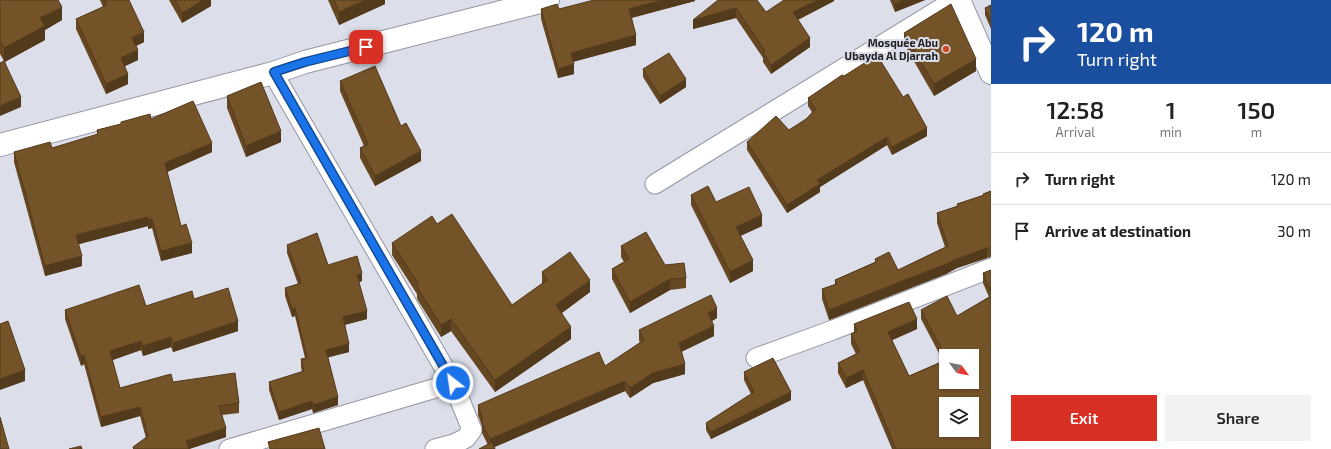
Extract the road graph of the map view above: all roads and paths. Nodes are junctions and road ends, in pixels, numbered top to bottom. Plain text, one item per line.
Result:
1 (548, 0) edge
2 (955, 0) edge
3 (959, 0) edge
4 (274, 72) junction
5 (991, 73) edge
6 (0, 145) edge
7 (654, 184) dead end
8 (991, 268) edge
9 (756, 358) dead end
10 (453, 383) junction
11 (229, 449) edge
12 (435, 449) edge

1 - 4 street
2 - 7 street
3 - 5 street
4 - 6 street
4 - 10 street
8 - 9 street
10 - 11 street
10 - 12 street

